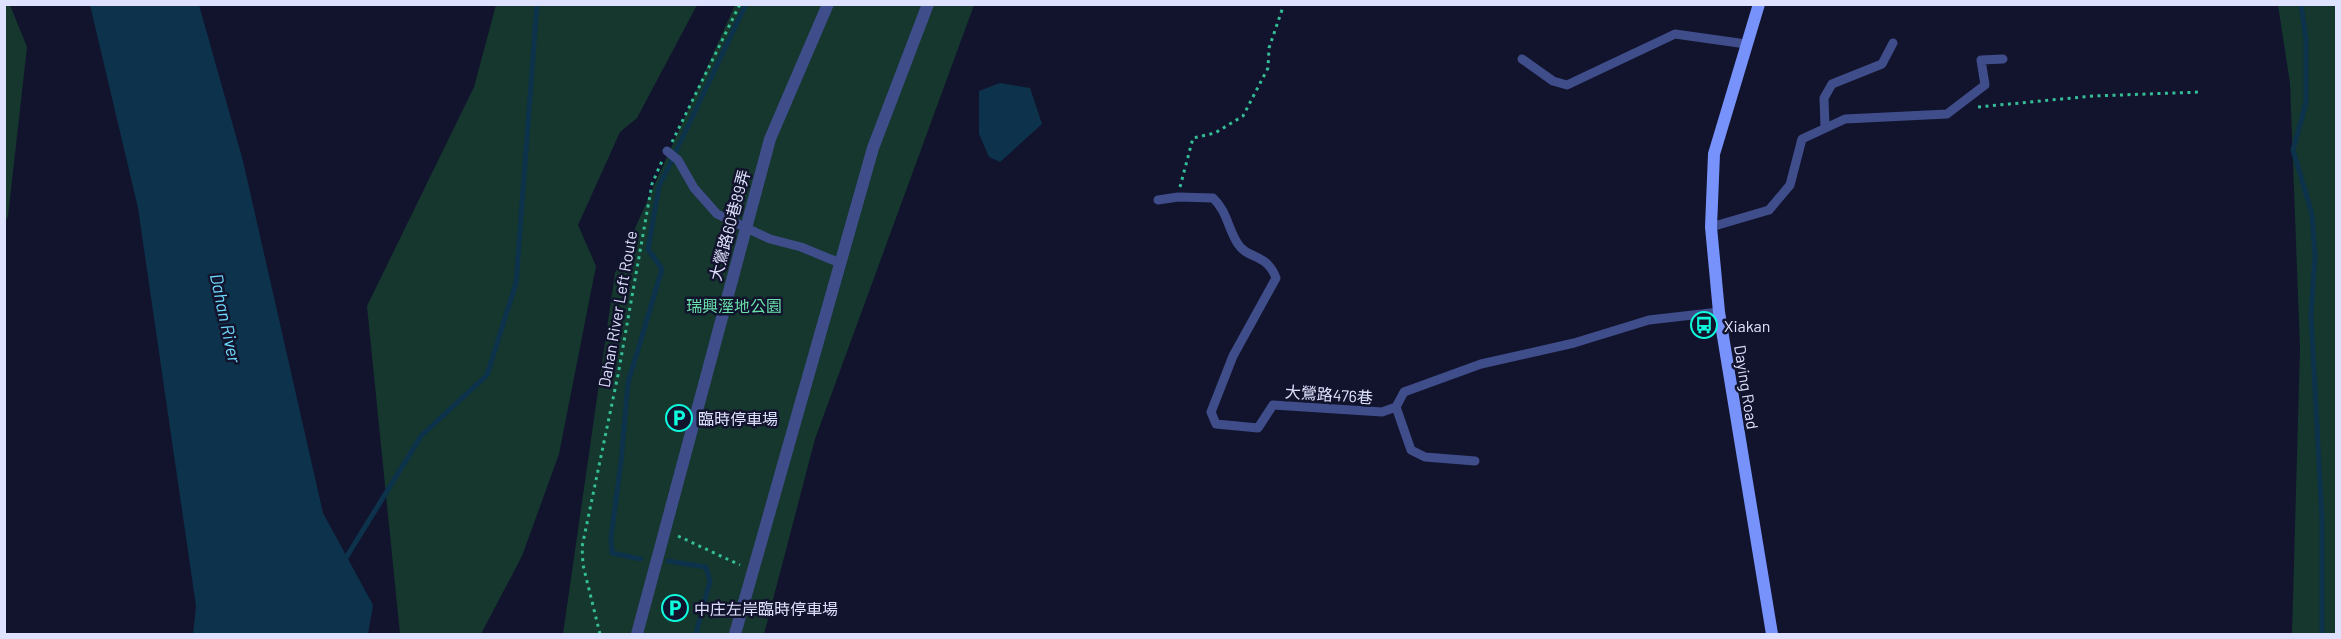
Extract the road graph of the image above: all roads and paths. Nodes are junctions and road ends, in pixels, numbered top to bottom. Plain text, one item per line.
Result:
1 (740, 4) edge
2 (828, 4) edge
3 (927, 4) edge
4 (1284, 4) edge
5 (1759, 4) edge
6 (1893, 43) dead end
7 (1746, 44) junction
8 (1522, 59) dead end
9 (2003, 59) dead end
10 (2201, 92) dead end
11 (1972, 107) dead end
12 (1825, 128) junction
13 (667, 150) junction
14 (1178, 197) junction
15 (1158, 200) dead end
16 (745, 227) junction
17 (1711, 227) junction
18 (840, 263) junction
19 (1719, 312) junction
20 (1396, 407) junction
21 (1475, 461) dead end
22 (666, 531) junction
23 (752, 570) junction
24 (600, 634) edge
25 (637, 634) edge
26 (735, 634) edge
27 (1772, 634) edge

1 - 13 path, Dahan River Left Route
2 - 16 street, 大鶯路60巷89弄
3 - 18 street
4 - 14 path
5 - 7 street, Daying Road
6 - 12 lane
7 - 8 lane
7 - 17 street, Daying Road
9 - 12 lane
10 - 11 path
12 - 17 lane
13 - 16 lane
13 - 24 path, Dahan River Left Route
14 - 15 lane, 大鶯路476巷
14 - 20 lane, 大鶯路476巷
16 - 18 lane
16 - 22 street, 大鶯路60巷89弄
17 - 19 street, Daying Road
18 - 23 street
19 - 20 lane, 大鶯路476巷
19 - 27 street, Daying Road
20 - 21 lane
22 - 23 path
22 - 25 street, 大鶯路60巷89弄
23 - 26 street

